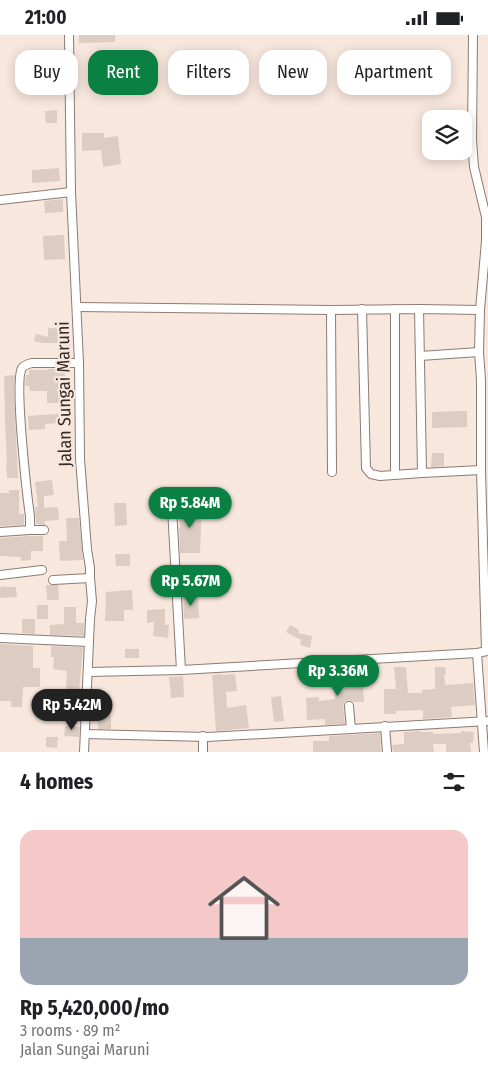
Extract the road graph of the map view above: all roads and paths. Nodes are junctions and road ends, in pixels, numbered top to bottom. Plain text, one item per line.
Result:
1 (69, 35) edge
2 (473, 35) edge
3 (71, 192) junction
4 (0, 200) edge
5 (77, 307) junction
6 (362, 309) junction
7 (395, 309) junction
8 (419, 309) junction
9 (330, 310) junction
10 (480, 310) junction
11 (480, 352) junction
12 (420, 356) junction
13 (79, 363) junction
14 (485, 453) edge
15 (481, 470) junction
16 (332, 472) dead end
17 (422, 473) junction
18 (395, 474) junction
19 (172, 508) dead end
20 (44, 530) dead end
21 (30, 531) junction
22 (0, 532) edge
23 (42, 570) dead end
24 (0, 575) edge
25 (90, 578) junction
26 (53, 581) dead end
27 (0, 638) edge
28 (89, 642) junction
29 (487, 651) edge
30 (477, 653) junction
31 (182, 670) junction
32 (88, 672) junction
33 (349, 706) dead end
34 (485, 721) edge
35 (385, 726) junction
36 (351, 729) junction
37 (85, 734) junction
38 (203, 736) junction
39 (84, 752) edge
40 (203, 752) edge
41 (387, 752) edge
42 (484, 752) edge

1 - 3 street, Jalan Sungai Maruni
2 - 10 street
3 - 4 street
3 - 5 street, Jalan Sungai Maruni
5 - 9 street
5 - 13 street, Jalan Sungai Maruni
6 - 7 street
6 - 9 street
6 - 18 street
7 - 8 street
7 - 18 street
8 - 10 street
8 - 12 street
9 - 16 street
10 - 11 street
11 - 12 street
11 - 14 street
12 - 17 street
13 - 21 street
13 - 25 street, Jalan Sungai Maruni
14 - 15 street
15 - 17 street
15 - 29 street
17 - 18 street
19 - 31 street
20 - 21 street
21 - 22 street
23 - 24 street
25 - 26 street
25 - 28 street, Jalan Sungai Maruni
27 - 28 street
28 - 32 street, Jalan Sungai Maruni
29 - 30 street
30 - 31 street
30 - 34 street
31 - 32 street
32 - 37 street, Jalan Sungai Maruni
33 - 36 street
34 - 35 street
34 - 42 street
35 - 36 street
35 - 41 street
36 - 38 street
37 - 38 street
37 - 39 street, Jalan Sungai Maruni
38 - 40 street

